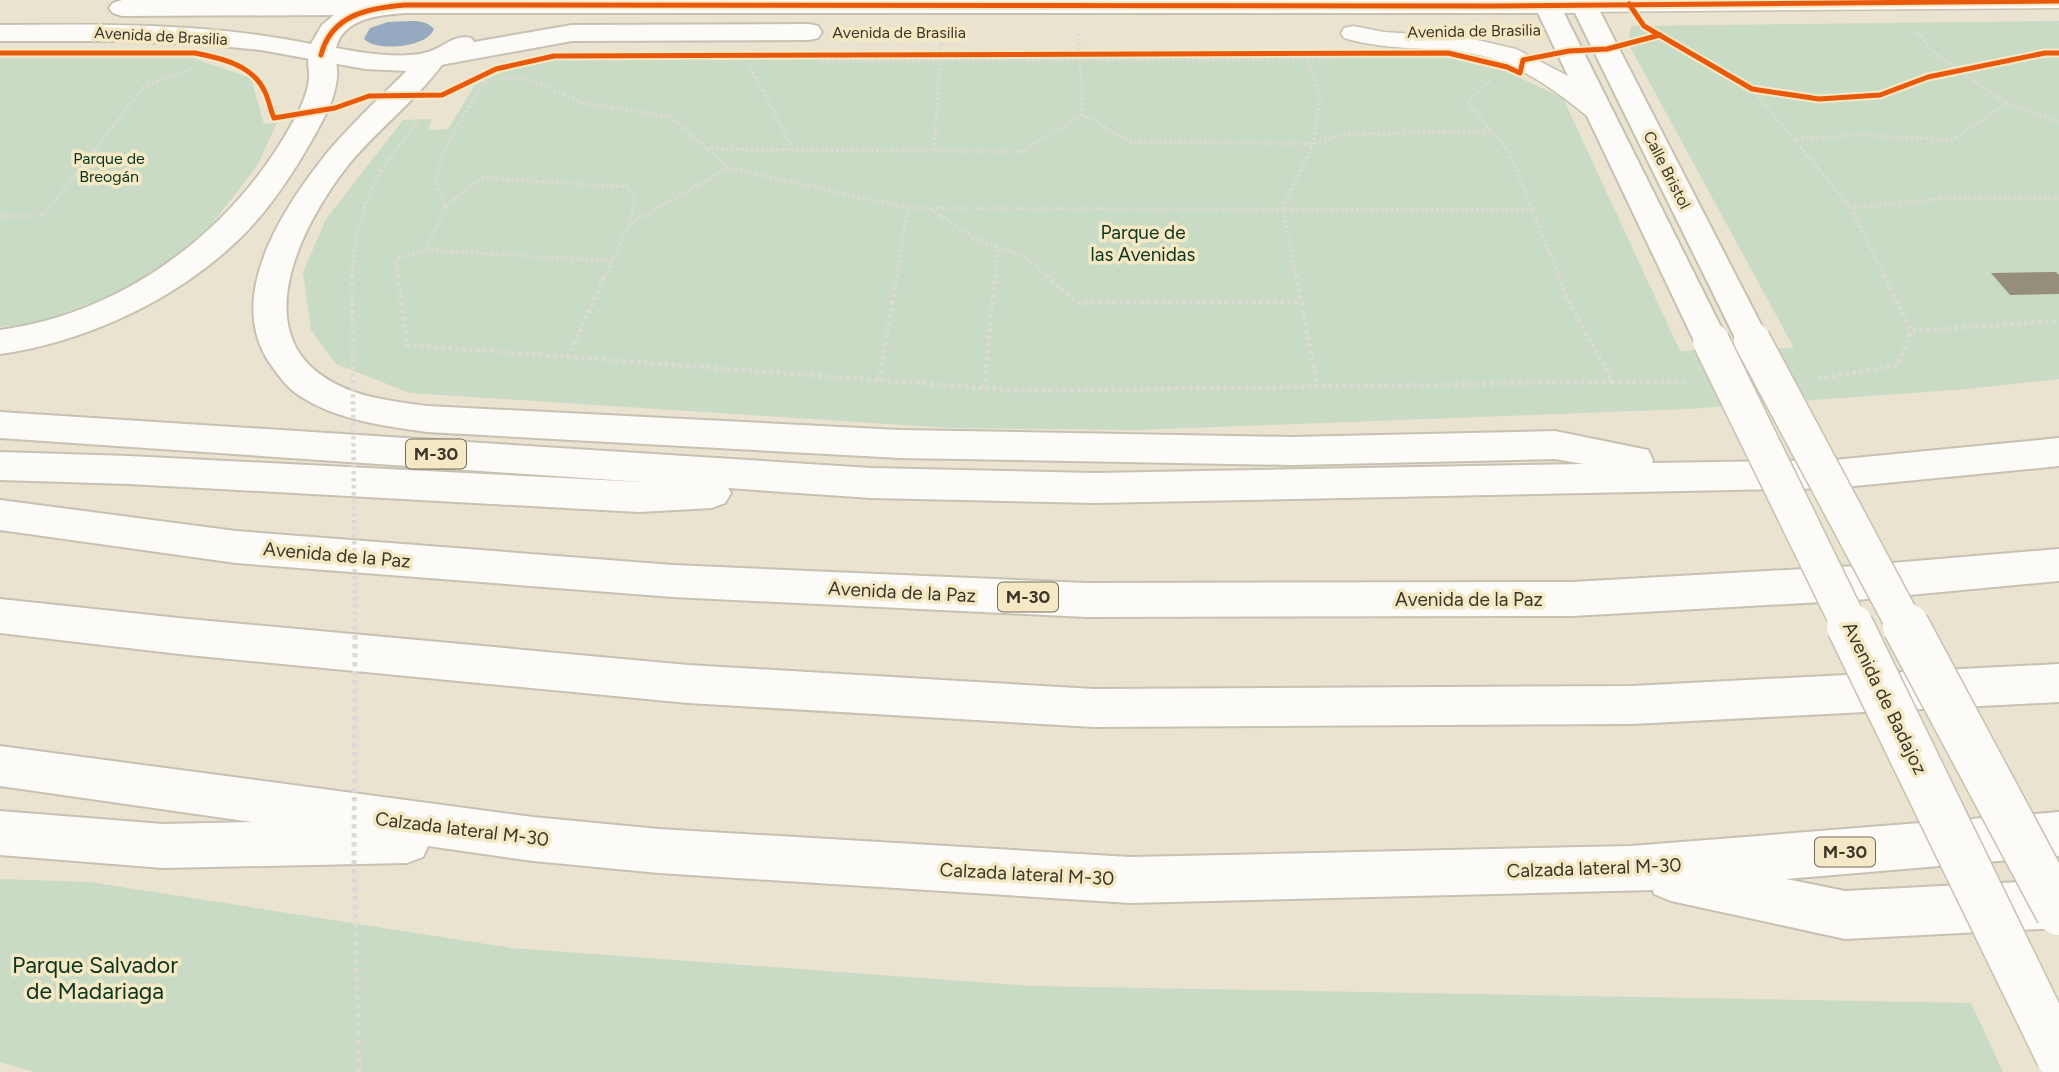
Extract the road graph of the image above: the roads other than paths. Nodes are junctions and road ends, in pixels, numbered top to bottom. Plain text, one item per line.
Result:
1 (2059, 1) edge
2 (1582, 2) edge
3 (378, 3) edge
4 (478, 3) edge
5 (987, 3) edge
6 (94, 8) dead end
7 (1541, 19) edge
8 (0, 33) edge
9 (1348, 48) junction
10 (321, 55) junction
11 (440, 57) junction
12 (1601, 114) junction
13 (1711, 341) joint
14 (0, 342) edge
15 (0, 425) edge
16 (2059, 452) edge
17 (0, 466) edge
18 (1717, 474) junction
19 (871, 483) junction
20 (0, 515) edge
21 (2059, 565) edge
22 (0, 616) edge
23 (2059, 683) edge
24 (0, 766) edge
25 (0, 833) edge
26 (2059, 834) edge
27 (533, 839) junction
28 (1631, 869) junction
29 (2059, 904) edge
30 (2059, 912) edge
31 (2059, 1056) edge

1 - 2 street
2 - 7 main road, Avenida de Brasilia
2 - 30 main road, Calle Bristol, bridge
3 - 4 main road, Avenida de Brasilia
3 - 6 main road, Avenida de Brasilia
3 - 10 main road
4 - 5 main road, Avenida de Brasilia
4 - 11 main road
5 - 7 main road, Avenida de Brasilia
7 - 9 main road, Avenida de Brasilia
7 - 12 main road, Calle Bristol
8 - 10 main road, Avenida de Brasilia
9 - 11 main road, Avenida de Brasilia
9 - 12 street, Avenida de Brasilia
10 - 11 main road, Avenida de Brasilia
10 - 14 main road
11 - 18 main road
12 - 13 main road, Calle Bristol
13 - 31 main road, Avenida de Badajoz, bridge
15 - 19 main road, M-30
16 - 18 main road, M-30
17 - 19 main road
18 - 19 main road, M-30
20 - 21 main road, Avenida de la Paz / M-30
22 - 23 main road
24 - 27 main road, Calzada lateral M-30 / M-30
25 - 27 main road
26 - 28 main road, Calzada lateral M-30 / M-30
27 - 28 main road, Calzada lateral M-30 / M-30
28 - 29 main road

